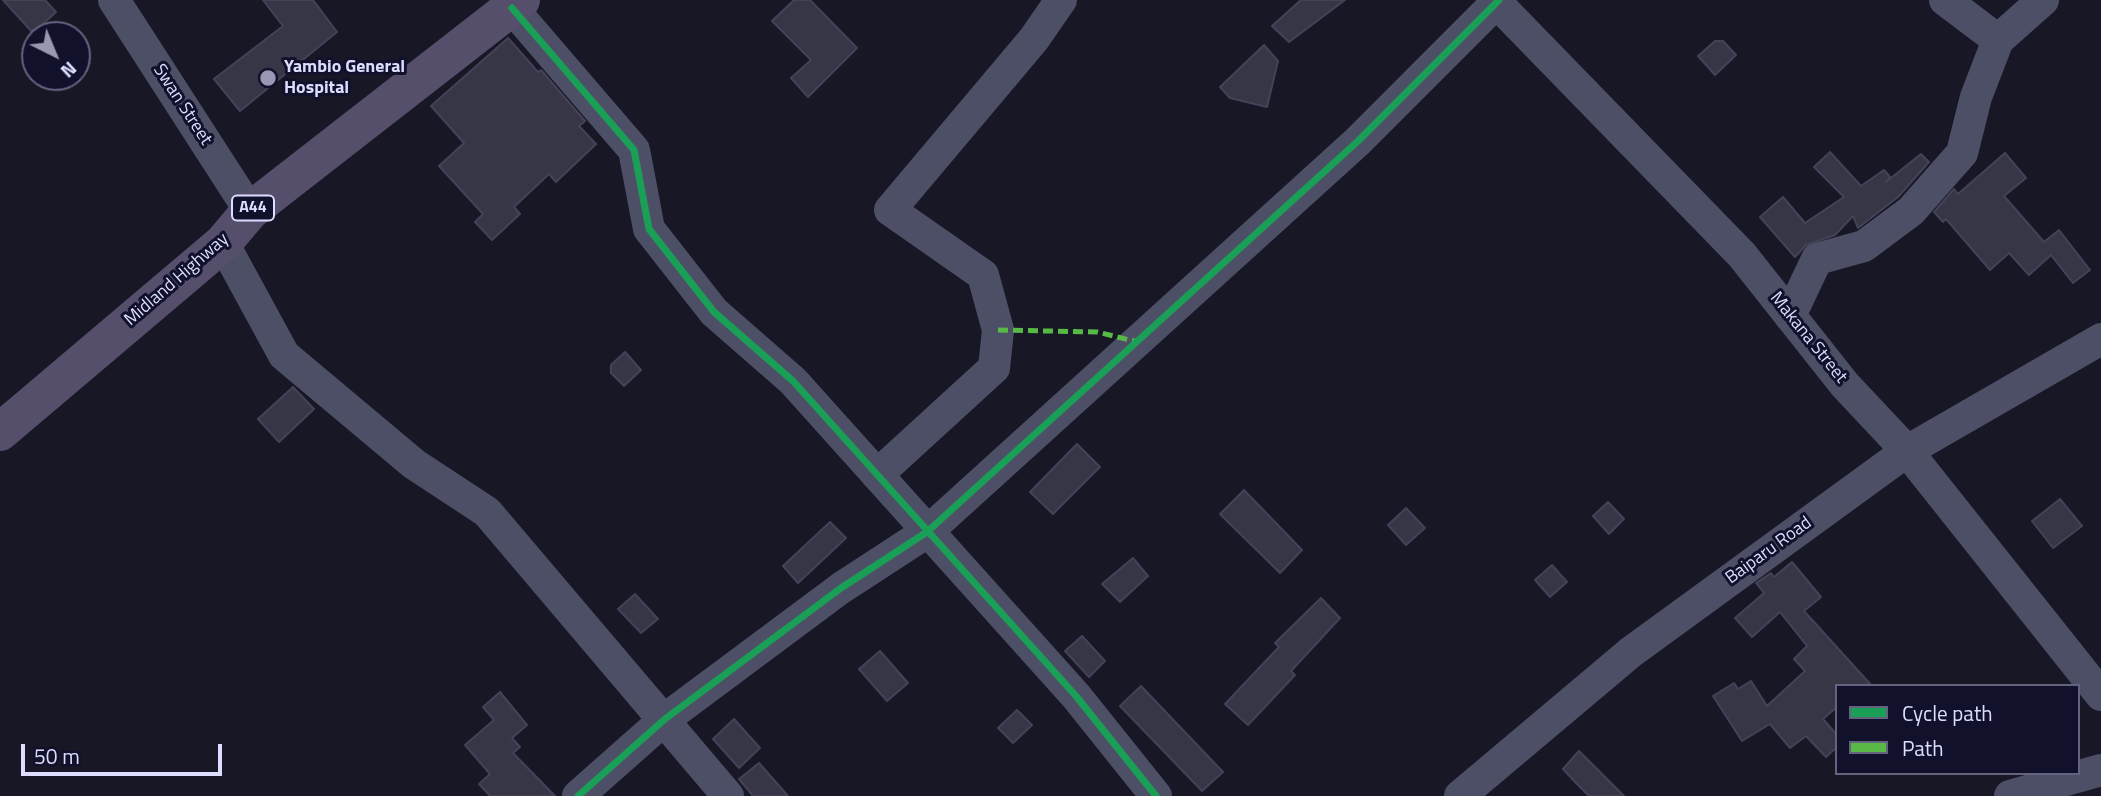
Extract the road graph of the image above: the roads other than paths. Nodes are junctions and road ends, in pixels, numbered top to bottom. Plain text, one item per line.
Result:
1 (114, 0) edge
2 (1061, 0) edge
3 (1945, 0) edge
4 (2043, 0) edge
5 (1496, 1) edge
6 (517, 4) edge
7 (1998, 40) junction
8 (250, 211) junction
9 (223, 243) junction
10 (1790, 316) junction
11 (2101, 339) edge
12 (0, 432) edge
13 (1907, 451) junction
14 (877, 475) junction
15 (927, 532) junction
16 (2101, 695) edge
17 (665, 719) junction
18 (2101, 770) edge
19 (578, 796) edge
20 (728, 796) edge
21 (1156, 796) edge
22 (1460, 796) edge
23 (2010, 796) edge

1 - 8 street, Swan Street
2 - 14 street
3 - 7 street
4 - 7 street
5 - 10 street, Makana Street
5 - 15 street
6 - 8 main road, Midland Highway / A44
6 - 14 street
7 - 10 street
8 - 9 main road, Midland Highway / A44
9 - 12 main road, Midland Highway / A44
9 - 17 street
10 - 13 street, Makana Street
11 - 13 street, Baiparu Road
13 - 16 street, Makana Street
13 - 22 street, Baiparu Road
14 - 15 street
15 - 17 street
15 - 21 street
17 - 19 street
17 - 20 street
18 - 23 street

